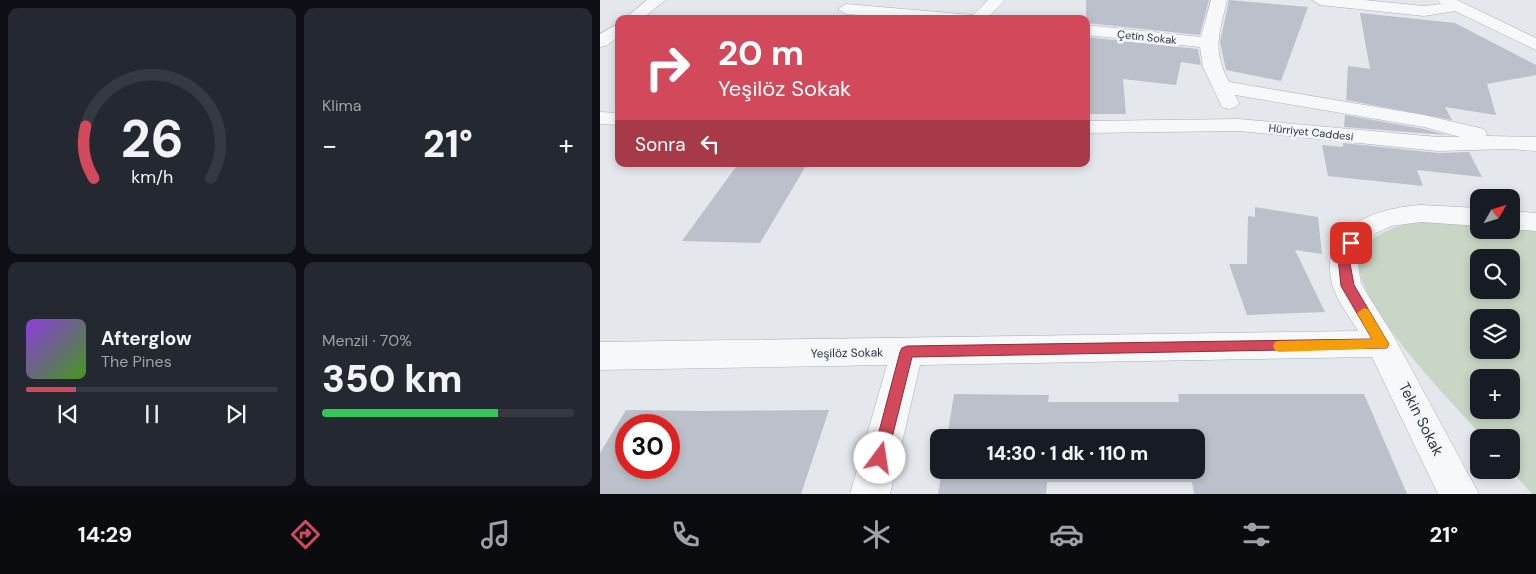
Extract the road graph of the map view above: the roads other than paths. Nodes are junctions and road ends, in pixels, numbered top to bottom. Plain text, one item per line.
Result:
1 (657, 0) edge
2 (997, 0) edge
3 (1219, 0) edge
4 (1320, 0) edge
5 (1456, 2) edge
6 (845, 9) edge
7 (637, 15) edge
8 (921, 15) edge
9 (982, 15) edge
10 (1090, 30) edge
11 (615, 31) edge
12 (1536, 34) edge
13 (600, 42) edge
14 (1208, 43) junction
15 (1536, 44) edge
16 (1222, 87) junction
17 (600, 118) edge
18 (615, 119) edge
19 (1240, 125) junction
20 (1090, 127) edge
21 (1508, 142) junction
22 (1536, 144) edge
23 (1470, 216) edge
24 (1520, 221) edge
25 (1536, 222) edge
26 (1382, 344) junction
27 (907, 352) junction
28 (600, 356) edge
29 (870, 494) edge
30 (1459, 494) edge

1 - 7 street
2 - 9 street
3 - 14 street
4 - 5 street
5 - 12 street
5 - 15 street
6 - 8 street
10 - 14 street, Çetin Sokak
11 - 13 street
14 - 16 street
16 - 19 street
16 - 21 street
17 - 18 street
19 - 20 street, Hürriyet Caddesi
19 - 21 street, Hürriyet Caddesi
21 - 22 street, Hürriyet Caddesi
23 - 26 street
24 - 25 street
26 - 27 street, Yeşilöz Sokak
26 - 30 street, Tekin Sokak
27 - 28 street, Yeşilöz Sokak
27 - 29 street

